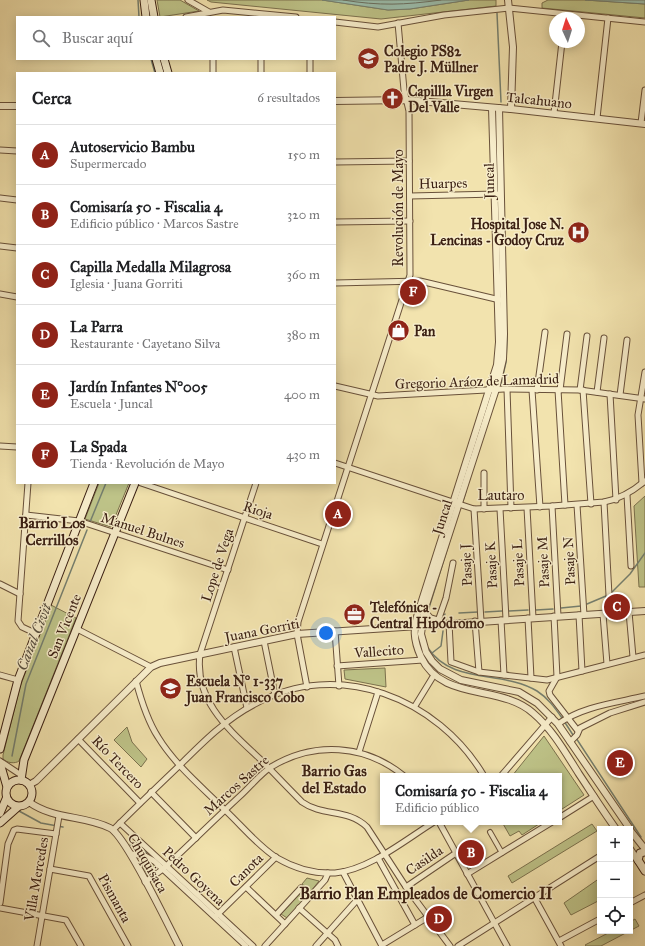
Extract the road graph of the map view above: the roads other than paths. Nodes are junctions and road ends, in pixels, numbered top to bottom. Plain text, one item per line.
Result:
1 (144, 0) edge
2 (151, 0) edge
3 (188, 0) edge
4 (508, 0) edge
5 (509, 8) junction
6 (549, 14) edge
7 (210, 15) edge
8 (260, 15) edge
9 (146, 16) edge
10 (154, 16) edge
11 (198, 16) edge
12 (278, 16) edge
13 (585, 17) edge
14 (608, 18) junction
15 (336, 22) edge
16 (398, 22) junction
17 (645, 22) edge
18 (561, 48) edge
19 (156, 60) edge
20 (164, 60) edge
21 (213, 60) edge
22 (261, 60) edge
23 (310, 60) edge
24 (160, 72) edge
25 (168, 72) edge
26 (213, 72) edge
27 (261, 72) edge
28 (310, 72) edge
29 (645, 90) edge
30 (407, 100) junction
31 (336, 101) edge
32 (0, 106) edge
33 (16, 106) edge
34 (492, 108) junction
35 (499, 108) junction
36 (511, 109) junction
37 (554, 113) junction
38 (597, 118) junction
39 (643, 123) edge
40 (0, 150) edge
41 (16, 152) edge
42 (409, 161) junction
43 (336, 162) edge
44 (498, 194) junction
45 (410, 196) junction
46 (0, 198) edge
47 (16, 200) edge
48 (410, 221) junction
49 (336, 222) edge
50 (0, 246) edge
51 (16, 248) edge
52 (408, 282) junction
53 (336, 283) edge
54 (0, 294) edge
55 (16, 297) edge
56 (500, 300) junction
57 (545, 332) dead end
58 (567, 334) dead end
59 (587, 336) dead end
60 (604, 338) dead end
61 (627, 340) dead end
62 (645, 372) edge
63 (336, 386) edge
64 (493, 389) junction
65 (507, 389) junction
66 (535, 390) junction
67 (559, 390) junction
68 (582, 390) junction
69 (597, 392) junction
70 (371, 394) junction
71 (610, 394) junction
72 (620, 395) junction
73 (643, 398) edge
74 (0, 446) edge
75 (16, 447) edge
76 (336, 463) edge
77 (347, 467) junction
78 (484, 472) dead end
79 (644, 482) edge
80 (28, 484) edge
81 (94, 484) edge
82 (135, 484) edge
83 (144, 484) edge
84 (256, 484) edge
85 (627, 495) junction
86 (616, 500) junction
87 (456, 502) junction
88 (604, 502) junction
89 (591, 504) junction
90 (565, 505) junction
91 (578, 505) junction
92 (552, 506) junction
93 (540, 507) junction
94 (474, 508) junction
95 (511, 508) junction
96 (527, 508) junction
97 (484, 509) junction
98 (500, 509) junction
99 (26, 515) junction
100 (244, 518) junction
101 (79, 521) junction
102 (115, 533) junction
103 (322, 544) junction
104 (453, 563) dead end
105 (631, 566) dead end
106 (228, 570) junction
107 (0, 584) edge
108 (20, 594) junction
109 (424, 611) junction
110 (645, 611) edge
111 (629, 612) junction
112 (607, 614) junction
113 (581, 615) junction
114 (556, 616) junction
115 (531, 618) junction
116 (504, 619) junction
117 (438, 621) junction
118 (478, 621) junction
119 (448, 623) junction
120 (422, 625) junction
121 (414, 626) junction
122 (77, 629) junction
123 (334, 631) junction
124 (35, 633) junction
125 (297, 634) junction
126 (264, 641) junction
127 (234, 647) junction
128 (200, 654) junction
129 (645, 655) edge
130 (633, 657) junction
131 (423, 660) junction
132 (607, 664) junction
133 (337, 666) junction
134 (151, 667) junction
135 (582, 671) junction
136 (479, 672) junction
137 (0, 675) edge
138 (434, 675) junction
139 (504, 675) junction
140 (531, 678) junction
141 (557, 678) junction
142 (18, 680) junction
143 (136, 681) junction
144 (339, 686) junction
145 (307, 687) junction
146 (378, 692) junction
147 (275, 695) junction
148 (645, 696) edge
149 (645, 702) edge
150 (415, 706) junction
151 (247, 708) junction
152 (552, 717) junction
153 (567, 718) junction
154 (224, 724) junction
155 (544, 724) junction
156 (558, 724) junction
157 (578, 731) junction
158 (78, 739) junction
159 (570, 742) junction
160 (0, 750) edge
161 (358, 752) junction
162 (0, 762) edge
163 (180, 765) junction
164 (270, 768) junction
165 (399, 773) edge
166 (482, 773) edge
167 (503, 773) edge
168 (21, 778) junction
169 (29, 785) junction
170 (7, 787) junction
171 (151, 792) junction
172 (594, 796) junction
173 (6, 799) junction
174 (29, 802) junction
175 (140, 803) junction
176 (18, 807) junction
177 (225, 810) junction
178 (0, 813) edge
179 (59, 816) junction
180 (562, 816) edge
181 (0, 823) edge
182 (120, 823) junction
183 (429, 825) edge
184 (441, 825) edge
185 (547, 825) edge
186 (614, 826) edge
187 (627, 826) edge
188 (113, 830) junction
189 (490, 832) dead end
190 (56, 834) junction
191 (633, 835) edge
192 (196, 838) junction
193 (644, 850) edge
194 (385, 853) junction
195 (456, 853) junction
196 (502, 853) junction
197 (633, 853) edge
198 (131, 854) junction
199 (276, 857) junction
200 (378, 858) junction
201 (597, 858) edge
202 (641, 864) edge
203 (164, 868) junction
204 (50, 869) junction
205 (645, 871) edge
206 (343, 872) junction
207 (328, 873) junction
208 (467, 874) junction
209 (145, 882) junction
210 (246, 887) junction
211 (406, 887) junction
212 (645, 895) edge
213 (310, 896) junction
214 (534, 897) junction
215 (357, 900) junction
216 (633, 901) edge
217 (0, 903) edge
218 (0, 908) edge
219 (299, 908) junction
220 (42, 915) junction
221 (276, 915) junction
222 (216, 916) junction
223 (428, 917) junction
224 (597, 921) edge
225 (494, 923) junction
226 (285, 924) junction
227 (415, 924) junction
228 (328, 933) junction
229 (560, 944) edge
230 (382, 945) edge
231 (37, 946) edge
232 (81, 946) edge
233 (128, 946) edge
234 (179, 946) edge
235 (246, 946) edge
236 (253, 946) edge
237 (265, 946) edge
238 (316, 946) edge
239 (338, 946) edge
240 (450, 946) edge
241 (458, 946) edge
242 (507, 946) edge

1 - 9 main road
2 - 10 main road
3 - 7 street
4 - 5 street
5 - 6 street
5 - 16 street
5 - 36 street
7 - 8 street
7 - 11 street
8 - 12 street
13 - 14 street
14 - 17 street
14 - 38 street
15 - 16 street
16 - 30 street, Revolución de Mayo
18 - 37 street
19 - 24 main road
20 - 25 main road
21 - 26 street
22 - 27 street
23 - 28 street
29 - 39 street
30 - 31 street, Talcahuano
30 - 34 street, Talcahuano
30 - 42 street, Revolución de Mayo
32 - 33 street
34 - 35 street, Talcahuano
34 - 44 street, Juncal
35 - 36 street, Talcahuano
35 - 44 street, Juncal
36 - 37 street, Talcahuano
37 - 38 street, Talcahuano
38 - 39 street, Talcahuano
40 - 41 street
42 - 43 street
42 - 45 street, Revolución de Mayo
44 - 45 street, Huarpes
44 - 56 street, Juncal
45 - 48 street, Revolución de Mayo
46 - 47 street
48 - 49 street
48 - 52 street, Revolución de Mayo
50 - 51 street
52 - 53 street
52 - 56 street
52 - 70 street, Revolución de Mayo
54 - 55 street
56 - 64 street, Juncal
57 - 66 street
58 - 67 street
59 - 68 street
60 - 69 street
61 - 72 street
62 - 73 street
63 - 70 street, Gregorio Aráoz de Lamadrid
64 - 65 street, Gregorio Aráoz de Lamadrid
64 - 70 street, Gregorio Aráoz de Lamadrid
64 - 87 street, Juncal
65 - 66 street, Gregorio Aráoz de Lamadrid
65 - 95 street
66 - 67 street, Gregorio Aráoz de Lamadrid
66 - 93 street
67 - 68 street, Gregorio Aráoz de Lamadrid
67 - 90 street
68 - 69 street, Gregorio Aráoz de Lamadrid
68 - 89 street
69 - 71 street, Gregorio Aráoz de Lamadrid
70 - 77 street, Revolución de Mayo
71 - 72 street, Gregorio Aráoz de Lamadrid
71 - 86 street
72 - 73 street, Gregorio Aráoz de Lamadrid
73 - 79 street
74 - 75 street
76 - 77 street, Lautaro
77 - 87 street, Lautaro
77 - 103 street, Revolución de Mayo
78 - 97 street
79 - 85 street, Lautaro
80 - 99 street
81 - 101 main road, San Vicente
82 - 102 main road, San Vicente
83 - 100 street, Rioja
84 - 100 street, Lope de Vega
85 - 86 street, Lautaro
85 - 105 street
86 - 88 street, Lautaro
87 - 94 street, Lautaro
87 - 109 street, Juncal
87 - 121 street, Juncal
88 - 89 street, Lautaro
88 - 112 street
89 - 91 street, Lautaro
90 - 91 street, Lautaro
90 - 92 street, Lautaro
91 - 113 street, Pasaje N
92 - 93 street, Lautaro
92 - 114 street, Pasaje M
93 - 96 street, Lautaro
94 - 97 street, Lautaro
94 - 118 street, Pasaje J
95 - 96 street, Lautaro
95 - 98 street, Lautaro
96 - 115 street, Pasaje L
97 - 98 street, Lautaro
98 - 116 street, Pasaje K
99 - 101 street, Manuel Bulnes
99 - 108 street
100 - 103 street, Rioja
100 - 106 street, Lope de Vega
101 - 102 street, Manuel Bulnes
101 - 124 main road, San Vicente
102 - 106 street, Manuel Bulnes
102 - 122 main road, San Vicente
103 - 125 street, Revolución de Mayo
104 - 117 street
106 - 128 street, Lope de Vega
107 - 108 street
108 - 124 street
109 - 117 street
109 - 120 street, Juncal
110 - 111 street, Juana Gorriti
111 - 112 street, Juana Gorriti
111 - 130 street
112 - 113 street, Juana Gorriti
112 - 132 street
113 - 114 street, Juana Gorriti
113 - 135 street, Pasaje N
114 - 115 street, Juana Gorriti
114 - 141 street, Pasaje M
115 - 116 street, Juana Gorriti
115 - 140 street, Pasaje L
116 - 118 street, Juana Gorriti
116 - 139 street, Pasaje K
117 - 119 street
118 - 119 street, Juana Gorriti
118 - 136 street, Pasaje J
119 - 120 street, Juana Gorriti
119 - 136 street
120 - 121 street, Juana Gorriti
120 - 152 street, Juncal
121 - 123 street, Juana Gorriti
121 - 131 street, Juncal
122 - 134 street
122 - 168 main road, San Vicente
123 - 125 street, Juana Gorriti
123 - 133 street
124 - 142 main road, San Vicente
125 - 126 street, Juana Gorriti
125 - 145 street, Revolución de Mayo
126 - 127 street, Juana Gorriti
126 - 147 street
127 - 128 street, Juana Gorriti
127 - 151 street
128 - 134 street, Juana Gorriti
128 - 154 street, Lope de Vega
129 - 130 street
130 - 132 street
131 - 133 street, Vallecito
131 - 138 street, Juncal
132 - 135 street
133 - 144 street
134 - 143 street, Juana Gorriti
135 - 141 street
136 - 139 street
137 - 142 street
138 - 150 street
138 - 155 street, Juncal
139 - 140 street
140 - 141 street
141 - 153 street
142 - 160 main road, San Vicente
143 - 158 street, Juana Gorriti
143 - 163 street
144 - 145 street
144 - 146 street
145 - 147 street
146 - 150 street
146 - 161 street
147 - 151 street
148 - 153 street
149 - 157 street
150 - 166 street
151 - 154 street
152 - 155 street
152 - 156 street, Juncal
153 - 156 street
153 - 157 street
154 - 163 street
154 - 164 street, Lope de Vega
155 - 167 street
155 - 172 street, Juncal
156 - 159 street, Juncal
157 - 159 street
158 - 169 street, Juana Gorriti
158 - 175 street, Río Tercero
159 - 187 street, Juncal
161 - 164 street, Marcos Sastre
161 - 165 street, Marcos Sastre
162 - 168 street
162 - 170 main road
163 - 171 street
163 - 177 street
164 - 177 street, Marcos Sastre
164 - 194 street, Lope de Vega
168 - 169 main road
168 - 170 main road
169 - 174 main road
170 - 173 main road
171 - 175 street
171 - 192 street, Río Tercero
172 - 180 street
172 - 186 street, Juncal
173 - 176 main road
173 - 178 main road
174 - 176 main road
174 - 179 street, Chuquisaca
175 - 182 street
176 - 181 main road
177 - 192 street, Marcos Sastre
177 - 199 street
179 - 188 street, Chuquisaca
179 - 190 street, Villa Mercedes
182 - 188 street
182 - 203 street, Pedro Goyena
183 - 194 street
184 - 195 street
185 - 196 street
188 - 198 street, Chuquisaca
189 - 196 street
190 - 204 street, Villa Mercedes
190 - 217 street
191 - 193 street, Juncal
192 - 203 street, Marcos Sastre
193 - 202 main road
194 - 200 street
194 - 211 street, Lope de Vega
195 - 208 street
195 - 211 street, Casilda
196 - 208 street
197 - 202 street
198 - 203 street, Pedro Goyena
198 - 209 street, Chuquisaca
199 - 207 street
199 - 210 street, Canota
200 - 206 street
200 - 227 street
201 - 214 street
202 - 205 main road
203 - 209 street, Marcos Sastre
203 - 222 street, Pedro Goyena
204 - 220 street, Villa Mercedes
204 - 233 street, Pismanta
206 - 207 street
206 - 215 street
207 - 213 street
208 - 225 street
209 - 234 street, Chuquisaca
210 - 221 street
210 - 222 street, Canota
211 - 223 street, Lope de Vega
212 - 216 street
213 - 219 street
213 - 221 street
214 - 225 street
214 - 229 street
215 - 228 street
215 - 230 street
218 - 220 street
219 - 226 street
219 - 228 street
220 - 231 street, Villa Mercedes
220 - 232 street
221 - 226 street
222 - 235 street, Pedro Goyena
222 - 236 street, Pedro Goyena
223 - 227 street
223 - 240 street, Lope de Vega
224 - 229 street
225 - 241 street
225 - 242 street
226 - 237 street
227 - 230 street
228 - 238 street
228 - 239 street

